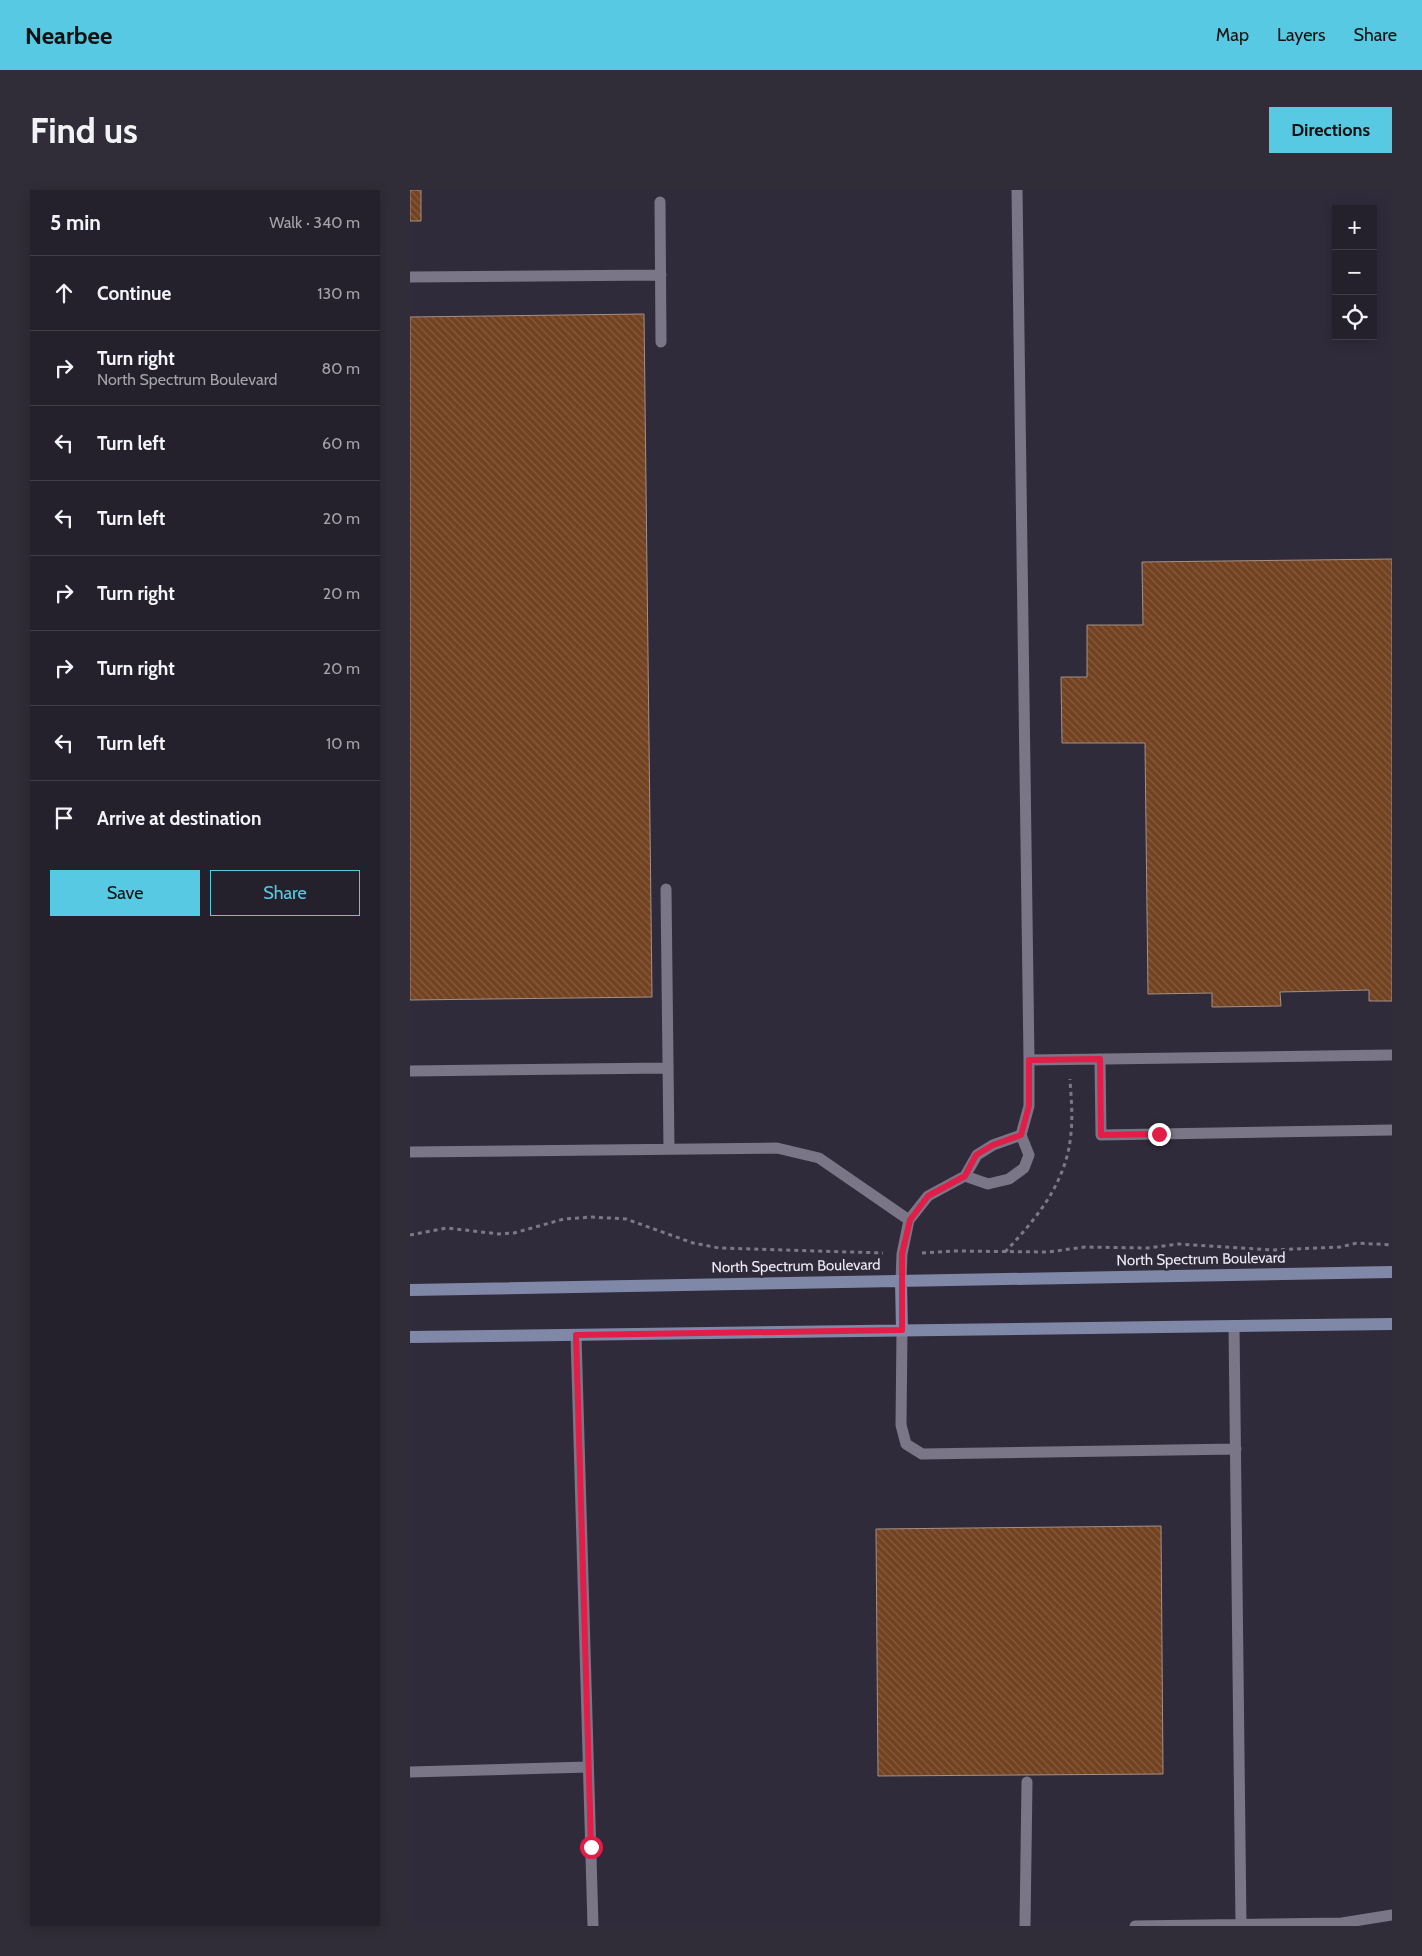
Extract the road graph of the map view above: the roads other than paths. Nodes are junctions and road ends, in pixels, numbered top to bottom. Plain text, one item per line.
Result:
1 (1017, 190) edge
2 (660, 202) dead end
3 (661, 275) junction
4 (410, 277) edge
5 (661, 342) dead end
6 (666, 889) dead end
7 (1392, 1055) edge
8 (1100, 1059) junction
9 (1029, 1060) junction
10 (668, 1068) junction
11 (410, 1071) edge
12 (1392, 1130) edge
13 (1021, 1135) junction
14 (669, 1149) junction
15 (410, 1152) edge
16 (965, 1176) junction
17 (910, 1220) junction
18 (1392, 1272) edge
19 (901, 1281) junction
20 (410, 1290) edge
21 (1392, 1324) edge
22 (1234, 1326) junction
23 (902, 1330) junction
24 (576, 1335) junction
25 (410, 1337) edge
26 (1236, 1449) junction
27 (588, 1767) junction
28 (410, 1772) edge
29 (1027, 1782) dead end
30 (1392, 1915) edge
31 (1241, 1925) junction
32 (1342, 1925) edge
33 (593, 1926) edge
34 (1025, 1926) edge
35 (1135, 1926) edge

1 - 9 lane
2 - 3 lane
3 - 4 lane
3 - 5 lane
6 - 10 lane
7 - 8 lane
8 - 9 lane
8 - 12 lane
9 - 13 lane
10 - 11 lane
10 - 14 lane
13 - 16 lane
13 - 16 lane
14 - 15 lane
14 - 17 lane
16 - 17 lane
17 - 19 lane
18 - 19 street, North Spectrum Boulevard
19 - 20 street, North Spectrum Boulevard
19 - 23 street
21 - 22 street
22 - 23 street
22 - 26 lane
23 - 24 street
23 - 26 lane
24 - 25 street
24 - 27 lane
26 - 31 lane
27 - 28 lane
27 - 33 lane
29 - 34 lane
30 - 32 lane
31 - 32 lane
31 - 35 lane

